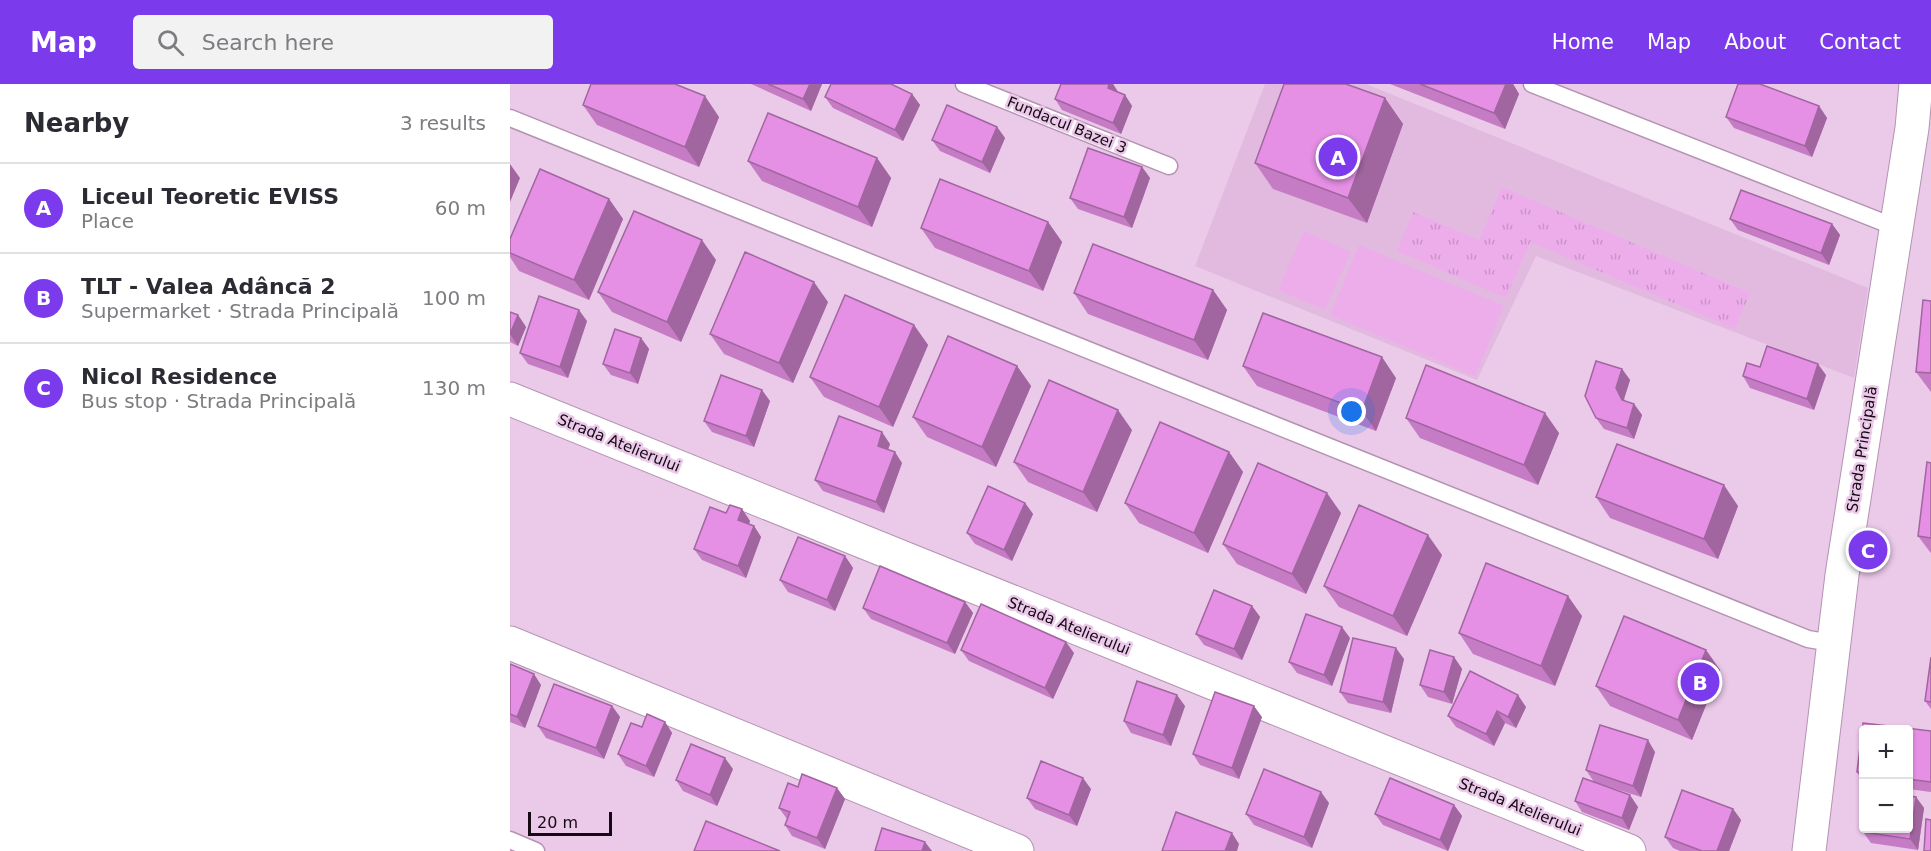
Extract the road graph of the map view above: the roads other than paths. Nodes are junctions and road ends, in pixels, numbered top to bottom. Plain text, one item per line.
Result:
1 (964, 84) edge
2 (1532, 84) edge
3 (1917, 84) edge
4 (510, 118) edge
5 (1922, 129) edge
6 (1169, 166) dead end
7 (1896, 227) junction
8 (510, 399) edge
9 (510, 643) edge
10 (1832, 643) junction
11 (510, 840) edge
12 (536, 851) edge
13 (1017, 851) edge
14 (1629, 851) edge
15 (1809, 851) edge

1 - 6 lane, Fundacul Bazei 3
2 - 7 lane
3 - 5 street, Strada Principală
4 - 10 lane
5 - 7 street, Strada Principală
7 - 10 street, Strada Principală
8 - 14 street, Strada Atelierului
9 - 13 street
10 - 15 street, Strada Principală
11 - 12 lane

